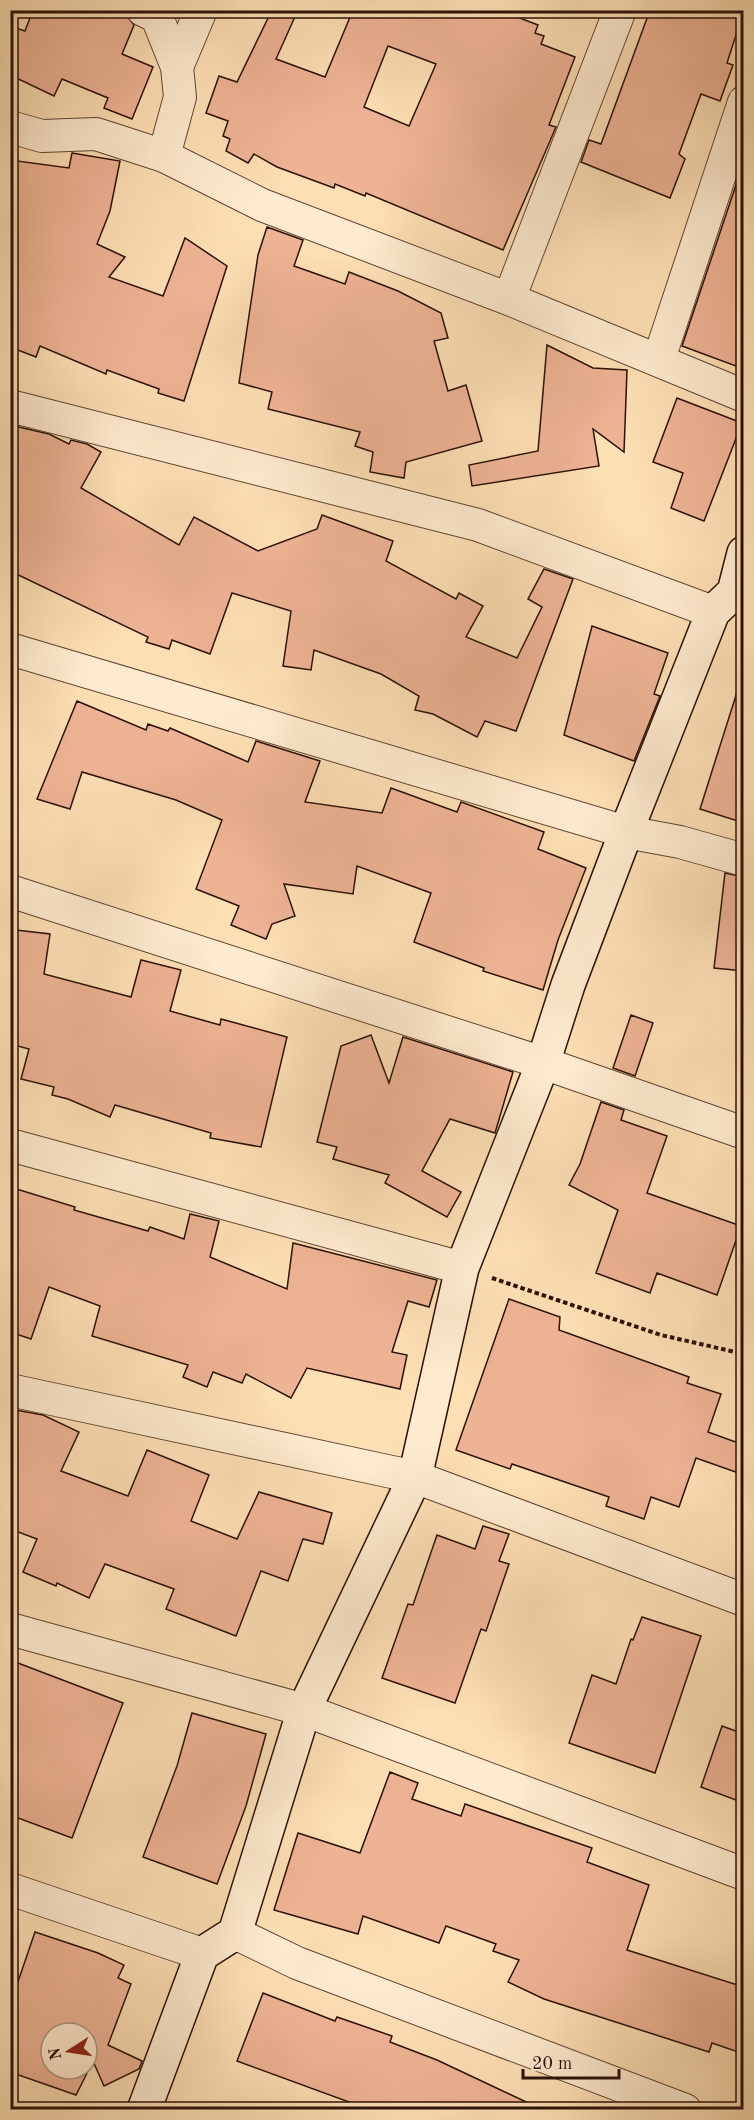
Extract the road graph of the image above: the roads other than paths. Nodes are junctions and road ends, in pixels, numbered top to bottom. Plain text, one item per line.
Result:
1 (142, 10) edge
2 (201, 10) edge
3 (620, 10) edge
4 (177, 67) junction
5 (744, 102) edge
6 (10, 127) edge
7 (164, 156) junction
8 (509, 299) junction
9 (659, 359) junction
10 (744, 396) edge
11 (10, 406) edge
12 (744, 553) edge
13 (730, 600) edge
14 (10, 649) edge
15 (626, 832) junction
16 (744, 860) edge
17 (10, 891) edge
18 (543, 1063) junction
19 (744, 1132) edge
20 (10, 1144) edge
21 (462, 1268) junction
22 (10, 1390) edge
23 (415, 1477) junction
24 (744, 1600) edge
25 (10, 1629) edge
26 (304, 1710) junction
27 (744, 1874) edge
28 (10, 1889) edge
29 (235, 1933) junction
30 (202, 1954) junction
31 (144, 2109) edge
32 (685, 2109) edge

1 - 4 street
2 - 4 street
3 - 8 street
4 - 7 street
5 - 9 street
6 - 7 street
7 - 8 street
8 - 9 street
9 - 10 street
11 - 13 street
12 - 13 street
13 - 15 street
14 - 15 street
15 - 16 street
15 - 18 street
17 - 18 street
18 - 19 street
18 - 21 street
20 - 21 street
21 - 23 street
22 - 23 street
23 - 24 street
23 - 26 street
25 - 26 street
26 - 27 street
26 - 29 street
28 - 30 street
29 - 30 street
29 - 32 street
30 - 31 street

